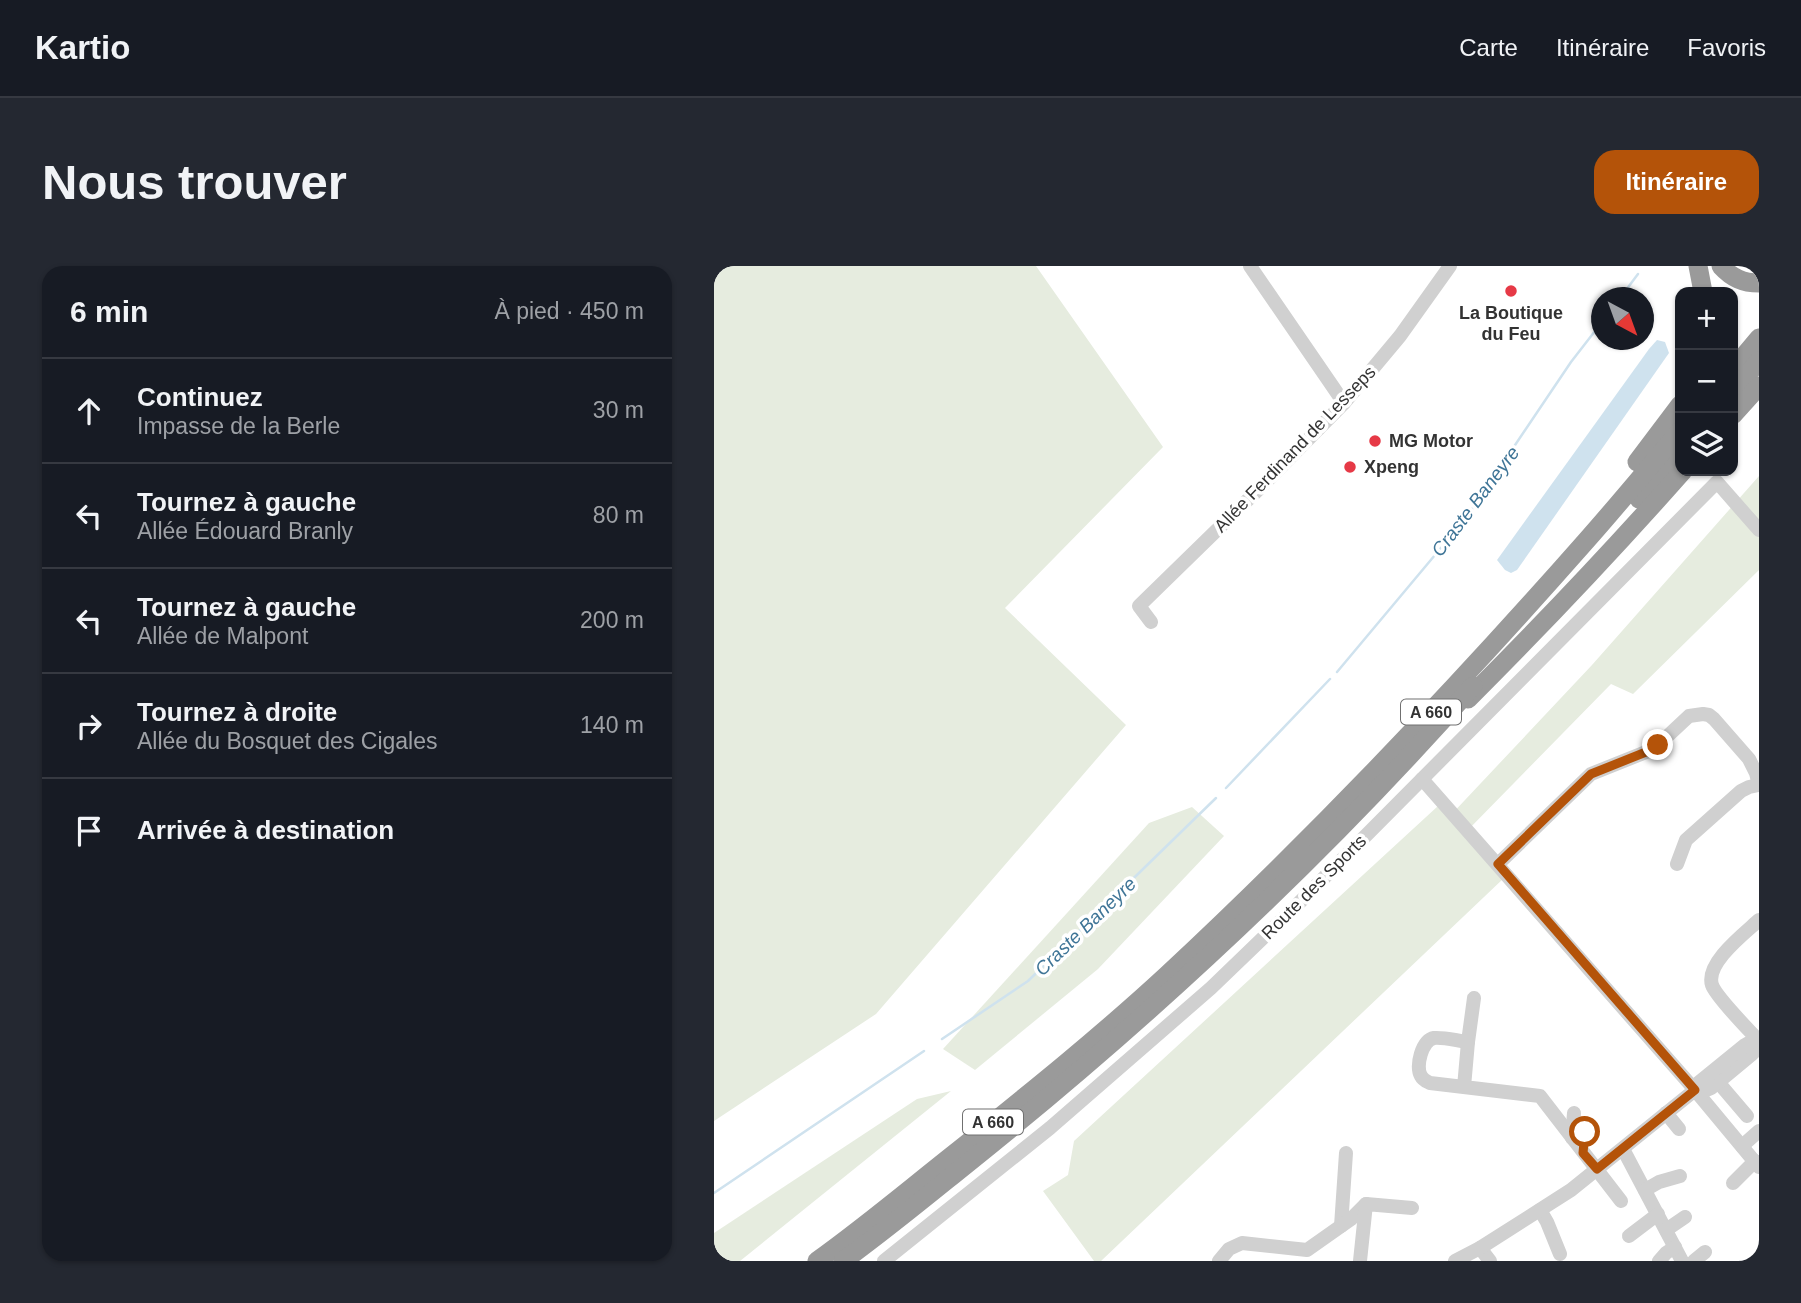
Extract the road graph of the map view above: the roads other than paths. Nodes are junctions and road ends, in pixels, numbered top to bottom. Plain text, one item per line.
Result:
1 (1250, 266) edge
2 (1450, 266) edge
3 (1698, 266) edge
4 (1721, 266) edge
5 (1759, 283) edge
6 (1702, 287) edge
7 (1759, 338) edge
8 (1759, 361) edge
9 (1738, 363) edge
10 (1738, 385) edge
11 (1759, 386) edge
12 (1344, 403) junction
13 (1675, 412) edge
14 (1735, 413) edge
15 (1675, 437) edge
16 (1675, 458) edge
17 (1679, 476) edge
18 (1759, 530) edge
19 (1151, 622) dead end
20 (1412, 755) junction
21 (1422, 779) junction
22 (1759, 785) edge
23 (1327, 820) junction
24 (1498, 864) junction
25 (1677, 864) dead end
26 (1759, 920) edge
27 (1474, 998) dead end
28 (1759, 1041) edge
29 (1468, 1042) junction
30 (1718, 1082) junction
31 (1464, 1087) junction
32 (1695, 1090) junction
33 (1574, 1113) dead end
34 (1666, 1113) junction
35 (1747, 1116) dead end
36 (1679, 1129) dead end
37 (1759, 1131) edge
38 (1578, 1135) junction
39 (1742, 1146) junction
40 (1623, 1149) junction
41 (1346, 1153) dead end
42 (1757, 1164) edge
43 (1597, 1169) junction
44 (1680, 1176) dead end
45 (1733, 1183) dead end
46 (1645, 1191) junction
47 (1621, 1201) dead end
48 (1366, 1204) junction
49 (1412, 1208) dead end
50 (1540, 1210) junction
51 (1658, 1214) junction
52 (1685, 1217) dead end
53 (1341, 1226) junction
54 (1666, 1230) junction
55 (1629, 1236) dead end
56 (1675, 1247) junction
57 (1480, 1248) junction
58 (1560, 1254) dead end
59 (817, 1261) edge
60 (843, 1261) edge
61 (884, 1261) edge
62 (1219, 1261) edge
63 (1360, 1261) edge
64 (1455, 1261) edge
65 (1490, 1261) edge
66 (1659, 1261) edge
67 (1682, 1261) edge

1 - 12 street
2 - 12 street, Allée Ferdinand de Lesseps
3 - 6 highway
4 - 5 highway
7 - 9 highway
8 - 10 highway
11 - 14 highway
12 - 19 street, Allée Ferdinand de Lesseps
13 - 23 highway
15 - 23 highway, A 660
16 - 20 highway, A 660
17 - 20 highway
18 - 21 street, Route des Sports
20 - 60 highway, A 660
21 - 24 street
21 - 61 street, Route des Sports
22 - 24 street
22 - 25 street
23 - 59 highway, A 660
24 - 32 street
26 - 28 street
27 - 29 street
28 - 30 street
28 - 32 street
29 - 31 street
29 - 31 street
30 - 32 street
30 - 35 street
31 - 38 street
32 - 34 street
32 - 39 street
33 - 38 street
34 - 36 street
34 - 40 street
37 - 39 street
38 - 43 street
39 - 42 street
40 - 43 street
40 - 46 street
41 - 53 street
42 - 45 street
43 - 47 street
43 - 50 street
44 - 46 street
46 - 51 street
48 - 49 street
48 - 53 street
48 - 63 street
50 - 57 street
50 - 58 street
51 - 54 street
51 - 55 street
52 - 54 street
53 - 62 street
54 - 56 street
56 - 66 street
56 - 67 street
57 - 64 street
57 - 65 street

